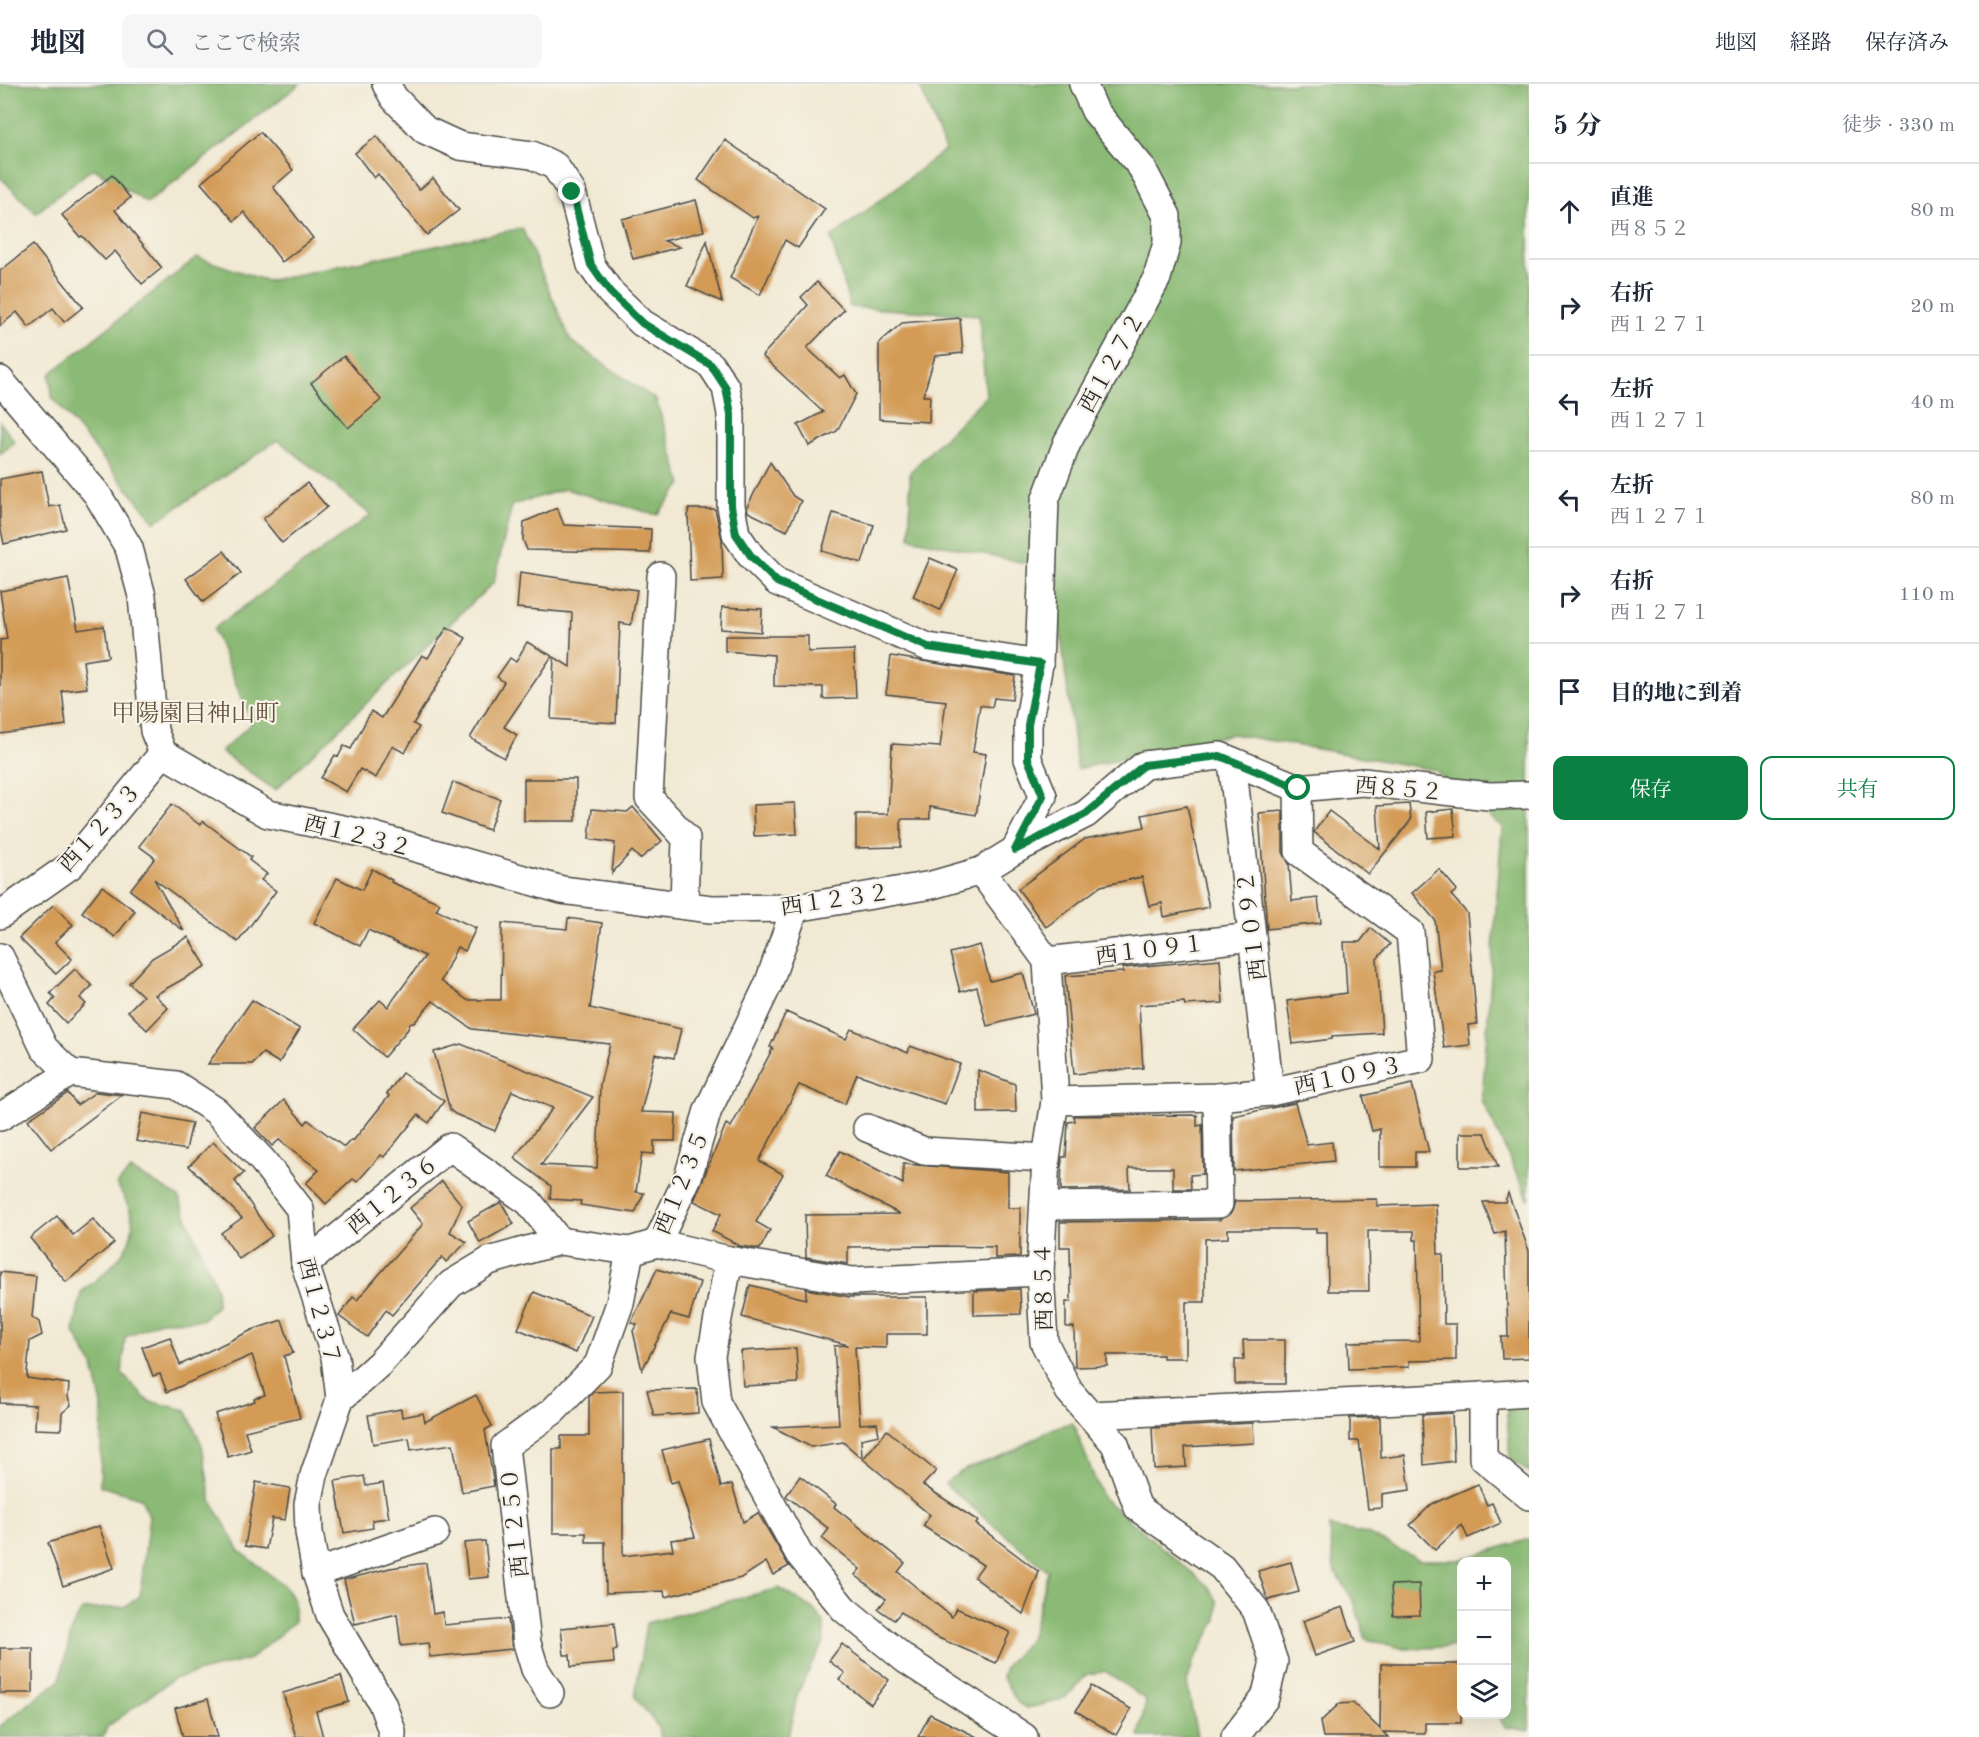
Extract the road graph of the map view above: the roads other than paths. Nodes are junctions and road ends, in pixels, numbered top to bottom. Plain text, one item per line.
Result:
1 (386, 84) edge
2 (1083, 84) edge
3 (0, 380) edge
4 (660, 576) dead end
5 (1040, 664) junction
6 (164, 753) junction
7 (1232, 761) junction
8 (1298, 788) junction
9 (1529, 795) edge
10 (1015, 850) junction
11 (981, 871) junction
12 (684, 905) junction
13 (795, 909) junction
14 (0, 915) edge
15 (1252, 937) junction
16 (0, 957) edge
17 (1047, 961) junction
18 (70, 1073) junction
19 (1270, 1092) junction
20 (1217, 1097) junction
21 (1055, 1101) junction
22 (0, 1117) edge
23 (867, 1128) dead end
24 (1046, 1158) junction
25 (1044, 1206) junction
26 (559, 1241) junction
27 (657, 1243) junction
28 (630, 1251) junction
29 (729, 1260) junction
30 (305, 1264) junction
31 (1040, 1272) junction
32 (1529, 1393) edge
33 (1483, 1396) junction
34 (340, 1399) junction
35 (1091, 1415) junction
36 (1529, 1496) edge
37 (435, 1532) dead end
38 (316, 1573) junction
39 (550, 1693) dead end
40 (392, 1737) edge
41 (1024, 1737) edge
42 (1235, 1737) edge

1 - 5 street
2 - 5 street, 西１２７２
3 - 6 street
4 - 12 street
5 - 10 street, 西１２７２
6 - 12 street, 西１２３２
6 - 14 street, 西１２３３
7 - 8 street, 西８５２
7 - 10 street, 西８５２
7 - 15 street, 西１０９２
8 - 9 street, 西８５２
8 - 19 street, 西１０９３
10 - 11 street, 西１２３２
11 - 13 street, 西１２３２
11 - 17 street
12 - 13 street, 西１２３２
13 - 27 street, 西１２３５
15 - 17 street, 西１０９１
15 - 19 street, 西１０９２
16 - 18 street
17 - 21 street, 西８５４
18 - 22 street
18 - 30 street, 西１２３７
19 - 20 street, 西１０９３
20 - 21 street, 西１０９３
20 - 25 street
21 - 24 street, 西８５４
23 - 24 street
24 - 25 street, 西８５４
25 - 31 street, 西８５４
26 - 28 street, 西１２３５
26 - 30 street, 西１２３６
26 - 34 street, 西１２３５
27 - 28 street, 西１２３５
27 - 29 street
28 - 39 street, 西１２５０
29 - 31 street
29 - 41 street
30 - 34 street, 西１２３７
31 - 35 street, 西８５４
32 - 33 street
33 - 35 street
33 - 36 street
34 - 38 street, 西１２３７
35 - 42 street, 西８５４
37 - 38 street
38 - 40 street, 西１２３７

